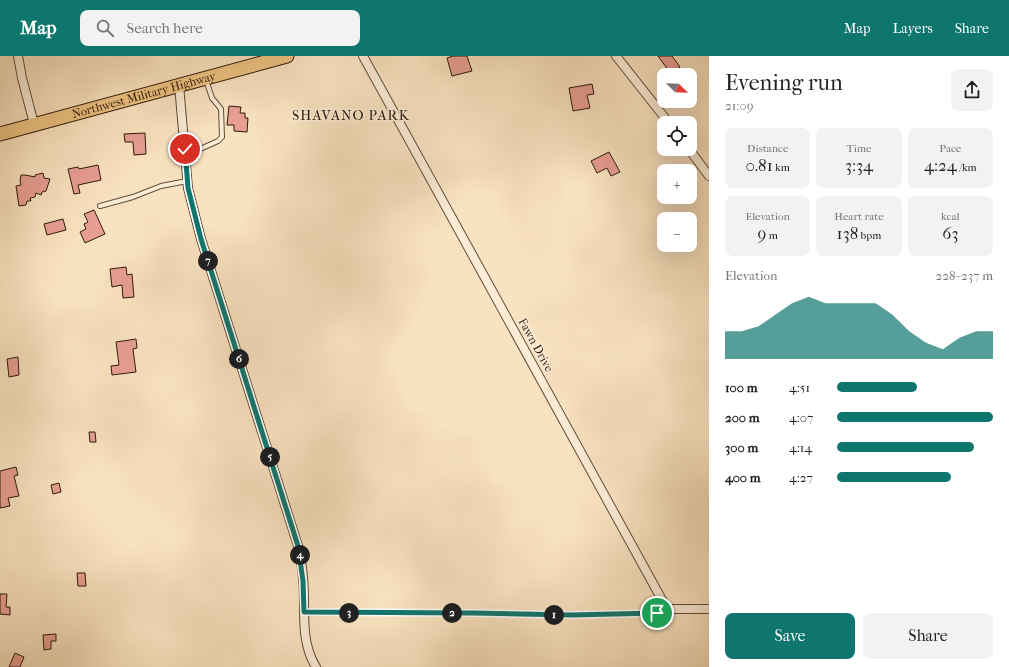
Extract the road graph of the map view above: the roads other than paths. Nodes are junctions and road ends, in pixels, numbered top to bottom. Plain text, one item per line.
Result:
1 (18, 56) edge
2 (287, 56) edge
3 (363, 56) edge
4 (616, 56) edge
5 (205, 78) junction
6 (179, 85) junction
7 (663, 116) edge
8 (34, 124) junction
9 (0, 134) edge
10 (185, 149) junction
11 (694, 156) edge
12 (709, 176) edge
13 (187, 181) junction
14 (100, 206) dead end
15 (667, 609) junction
16 (709, 609) edge
17 (304, 612) junction
18 (316, 667) edge

1 - 8 street
2 - 5 main road, Northwest Military Highway
3 - 15 street, Fawn Drive
4 - 7 street
5 - 6 main road, Northwest Military Highway
5 - 10 lane
6 - 8 main road, Northwest Military Highway
6 - 10 street
8 - 9 main road, Northwest Military Highway
10 - 13 street
11 - 12 street
13 - 14 lane
13 - 17 street
15 - 16 street
15 - 17 lane
17 - 18 street

